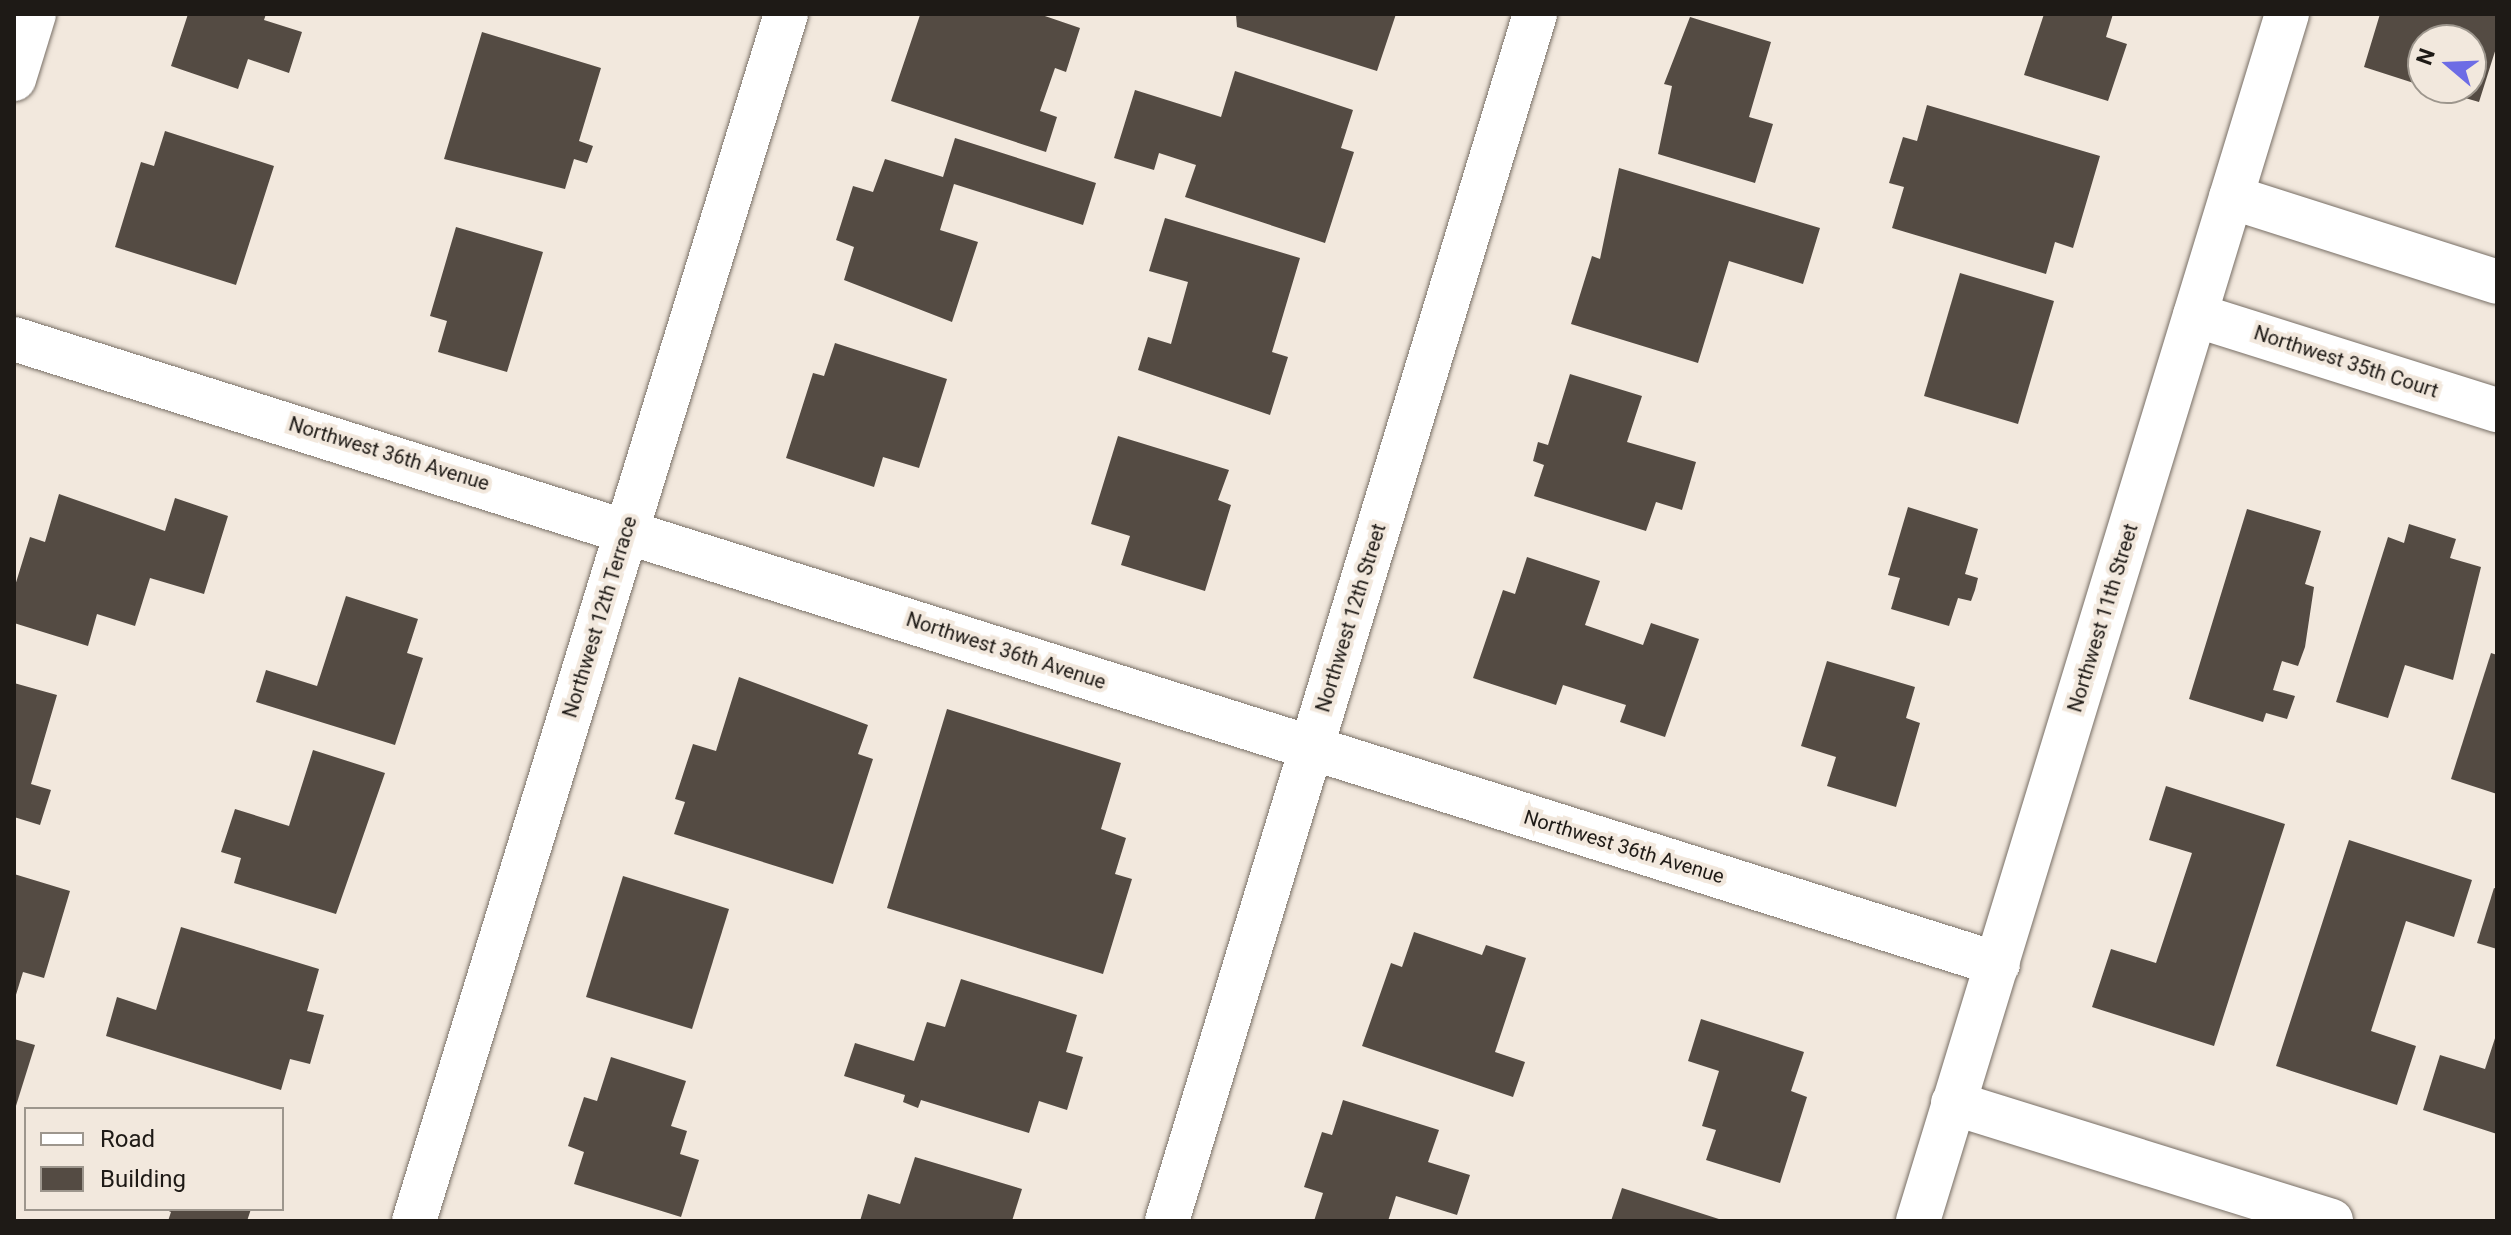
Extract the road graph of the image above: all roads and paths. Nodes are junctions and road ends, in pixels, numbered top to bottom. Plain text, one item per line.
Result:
1 (34, 14) edge
2 (786, 14) edge
3 (1535, 14) edge
4 (2287, 14) edge
5 (14, 79) edge
6 (2231, 197) junction
7 (2497, 282) edge
8 (2195, 315) junction
9 (14, 339) edge
10 (2497, 410) edge
11 (627, 528) junction
12 (1312, 750) junction
13 (1998, 964) junction
14 (1953, 1103) junction
15 (414, 1221) edge
16 (1167, 1221) edge
17 (1918, 1221) edge
18 (2331, 1221) edge

1 - 5 street
2 - 11 street, Northwest 12th Terrace
3 - 12 street, Northwest 12th Street
4 - 6 street, Northwest 11th Street
6 - 7 street
6 - 8 street, Northwest 11th Street
8 - 10 street, Northwest 35th Court
8 - 13 street, Northwest 11th Street
9 - 11 street, Northwest 36th Avenue
11 - 12 street, Northwest 36th Avenue
11 - 15 street, Northwest 12th Terrace
12 - 13 street, Northwest 36th Avenue
12 - 16 street, Northwest 12th Street
13 - 14 street, Northwest 11th Street
14 - 17 street, Northwest 11th Street
14 - 18 street

